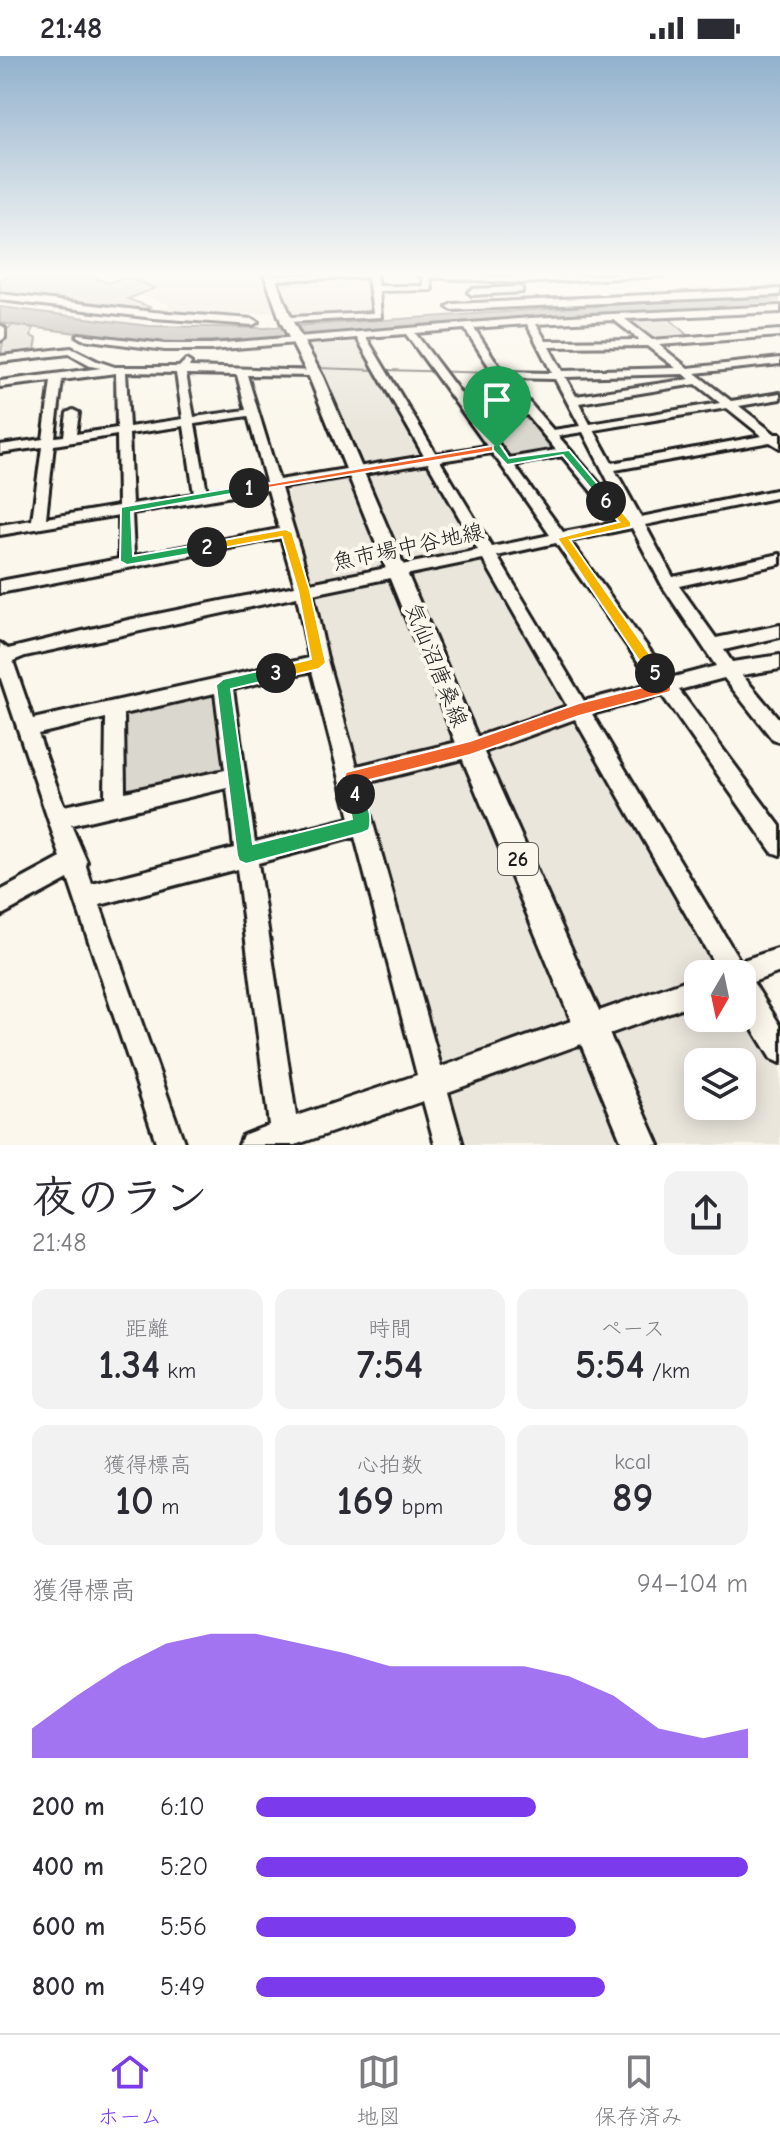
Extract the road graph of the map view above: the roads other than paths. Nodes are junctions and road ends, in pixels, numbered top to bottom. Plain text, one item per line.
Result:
1 (291, 325) edge
2 (483, 325) edge
3 (532, 325) edge
4 (626, 325) edge
5 (468, 326) junction
6 (0, 328) edge
7 (688, 330) dead end
8 (409, 332) junction
9 (780, 333) edge
10 (360, 335) junction
11 (82, 336) dead end
12 (0, 338) edge
13 (697, 339) junction
14 (297, 340) junction
15 (648, 343) junction
16 (543, 344) junction
17 (193, 347) junction
18 (0, 359) edge
19 (780, 361) edge
20 (118, 369) junction
21 (312, 369) junction
22 (184, 370) junction
23 (241, 371) junction
24 (686, 371) junction
25 (500, 375) junction
26 (560, 375) junction
27 (57, 376) junction
28 (698, 381) junction
29 (0, 384) edge
30 (780, 396) edge
31 (574, 400) junction
32 (729, 405) junction
33 (531, 411) junction
34 (253, 412) junction
35 (73, 413) dead end
36 (475, 419) junction
37 (189, 421) junction
38 (589, 429) junction
39 (123, 431) junction
40 (551, 434) junction
41 (70, 438) junction
42 (778, 440) edge
43 (47, 442) junction
44 (497, 448) junction
45 (0, 449) edge
46 (565, 452) junction
47 (433, 458) junction
48 (507, 462) junction
49 (610, 467) junction
50 (355, 471) junction
51 (273, 484) junction
52 (780, 493) edge
53 (201, 496) junction
54 (125, 510) junction
55 (631, 524) junction
56 (38, 525) junction
57 (0, 530) edge
58 (286, 532) junction
59 (563, 538) junction
60 (489, 552) junction
61 (780, 559) edge
62 (127, 561) junction
63 (399, 570) junction
64 (669, 583) junction
65 (0, 587) edge
66 (304, 591) junction
67 (780, 631) edge
68 (711, 646) junction
69 (2, 661) edge
70 (780, 662) edge
71 (319, 663) junction
72 (728, 670) junction
73 (223, 685) junction
74 (665, 688) junction
75 (115, 708) junction
76 (579, 710) junction
77 (27, 728) junction
78 (780, 734) edge
79 (470, 748) junction
80 (237, 776) junction
81 (351, 777) junction
82 (115, 804) junction
83 (58, 818) junction
84 (362, 825) junction
85 (780, 844) edge
86 (246, 855) junction
87 (76, 862) junction
88 (87, 897) junction
89 (0, 904) edge
90 (729, 960) edge
91 (780, 960) edge
92 (756, 968) edge
93 (684, 994) edge
94 (756, 1010) edge
95 (591, 1028) junction
96 (780, 1050) edge
97 (431, 1082) junction
98 (284, 1133) junction
99 (171, 1145) edge
100 (253, 1145) edge
101 (449, 1145) edge
102 (641, 1145) edge

1 - 14 main road, 気仙沼唐桑線 / 26
2 - 5 street
3 - 16 street
4 - 15 street
5 - 8 street
5 - 25 street
6 - 12 street
7 - 13 street
8 - 10 street
8 - 36 street
9 - 13 street
10 - 14 street
10 - 47 street
11 - 17 street
13 - 15 street
14 - 17 street
14 - 21 main road, 気仙沼唐桑線 / 26
15 - 16 street
15 - 24 street
16 - 26 street
17 - 22 street
18 - 20 street
19 - 24 street
20 - 22 street
20 - 27 street
20 - 39 street
21 - 23 street
21 - 50 main road, 気仙沼唐桑線 / 26
22 - 23 street
22 - 37 street
23 - 34 street
24 - 26 street
24 - 28 street
25 - 26 street
25 - 33 street
26 - 31 street
27 - 29 street
27 - 43 street
28 - 31 street
28 - 32 street
30 - 32 street
31 - 38 street
32 - 38 street
32 - 42 street
33 - 36 street
33 - 40 street
34 - 37 street
34 - 51 street
35 - 41 street
36 - 44 street
37 - 39 street
37 - 53 street
38 - 40 street
38 - 49 street
39 - 41 street
39 - 54 street
40 - 46 street
41 - 43 street
42 - 49 street
43 - 45 street
43 - 56 street
44 - 47 street
44 - 48 street
46 - 48 street
46 - 55 street
47 - 50 street
47 - 60 street
48 - 59 street
49 - 55 street
50 - 51 street
50 - 63 main road, 気仙沼唐桑線 / 26
51 - 53 street
51 - 58 street
52 - 55 street, 魚市場中谷地線
53 - 54 street
54 - 56 street
54 - 62 street
55 - 59 street, 魚市場中谷地線
55 - 64 street
56 - 57 street
58 - 62 street
58 - 66 street
59 - 60 street, 魚市場中谷地線
59 - 74 street
60 - 63 street, 魚市場中谷地線
60 - 76 street
61 - 64 street
62 - 65 street
63 - 66 street, 魚市場中谷地線
63 - 79 main road, 気仙沼唐桑線 / 26
64 - 68 street
66 - 69 street, 魚市場中谷地線
66 - 71 street
67 - 68 street
68 - 72 street
69 - 77 street
70 - 72 street
71 - 73 street
71 - 81 street
72 - 74 street
72 - 78 street
73 - 75 street
73 - 80 street
74 - 76 street
74 - 85 street
75 - 77 street
75 - 82 street
76 - 79 street
76 - 90 street
77 - 83 street
79 - 81 street
79 - 95 main road, 気仙沼唐桑線 / 26
80 - 82 street
80 - 86 street
81 - 84 street
82 - 83 street
83 - 87 street
84 - 86 street
84 - 97 street
86 - 88 street
86 - 98 street
87 - 88 street
87 - 89 street
88 - 99 street
91 - 92 street
93 - 95 street
94 - 96 street
95 - 97 street
95 - 102 main road, 気仙沼唐桑線 / 26
97 - 98 street
97 - 101 street
98 - 100 street

